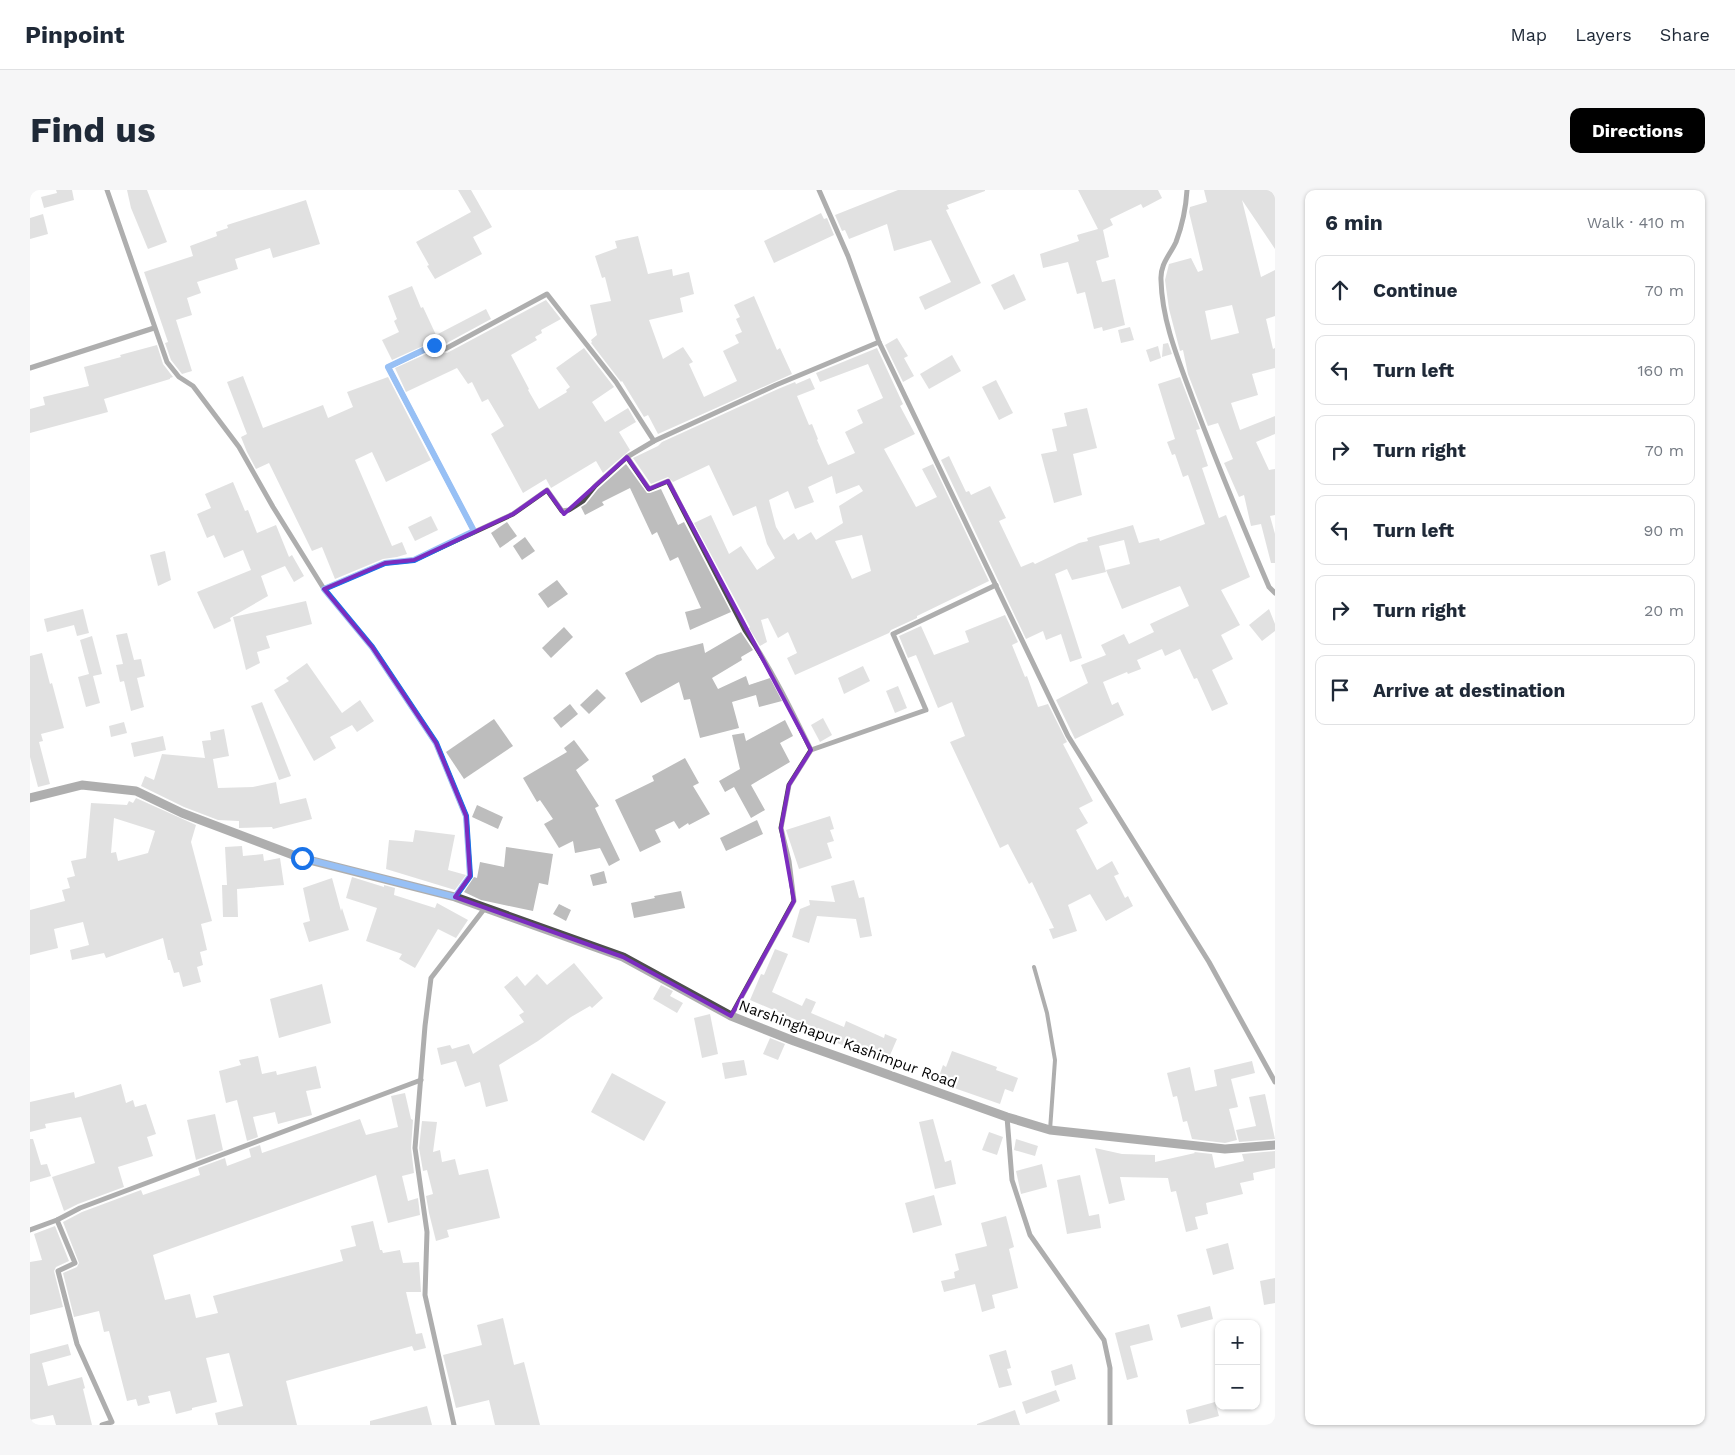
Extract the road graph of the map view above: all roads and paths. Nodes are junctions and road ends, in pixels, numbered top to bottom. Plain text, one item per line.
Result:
1 (107, 190) edge
2 (819, 190) edge
3 (1187, 190) edge
4 (154, 328) junction
5 (879, 342) junction
6 (30, 368) edge
7 (654, 441) junction
8 (627, 458) junction
9 (474, 531) junction
10 (996, 585) junction
11 (324, 589) junction
12 (1275, 593) edge
13 (811, 750) junction
14 (30, 798) edge
15 (455, 897) junction
16 (485, 908) junction
17 (1034, 967) dead end
18 (731, 1016) junction
19 (421, 1080) junction
20 (1275, 1082) edge
21 (1007, 1117) junction
22 (1050, 1130) junction
23 (1275, 1145) edge
24 (57, 1220) junction
25 (30, 1230) edge
26 (102, 1425) edge
27 (454, 1425) edge
28 (1110, 1425) edge

1 - 4 street
2 - 5 street
3 - 12 street
4 - 6 street
4 - 11 street
5 - 7 street
5 - 10 street
7 - 8 street
7 - 9 street
8 - 9 street
8 - 13 street
9 - 11 street
10 - 13 street
10 - 20 street
11 - 15 street
13 - 18 street
14 - 15 street, Narshinghapur Kashimpur Road
15 - 16 street, Narshinghapur Kashimpur Road
16 - 18 street, Narshinghapur Kashimpur Road
16 - 19 street
17 - 22 lane
18 - 21 street, Narshinghapur Kashimpur Road
19 - 24 street
19 - 27 street
21 - 22 street, Narshinghapur Kashimpur Road
21 - 28 street
22 - 23 street, Narshinghapur Kashimpur Road
24 - 25 street
24 - 26 street

